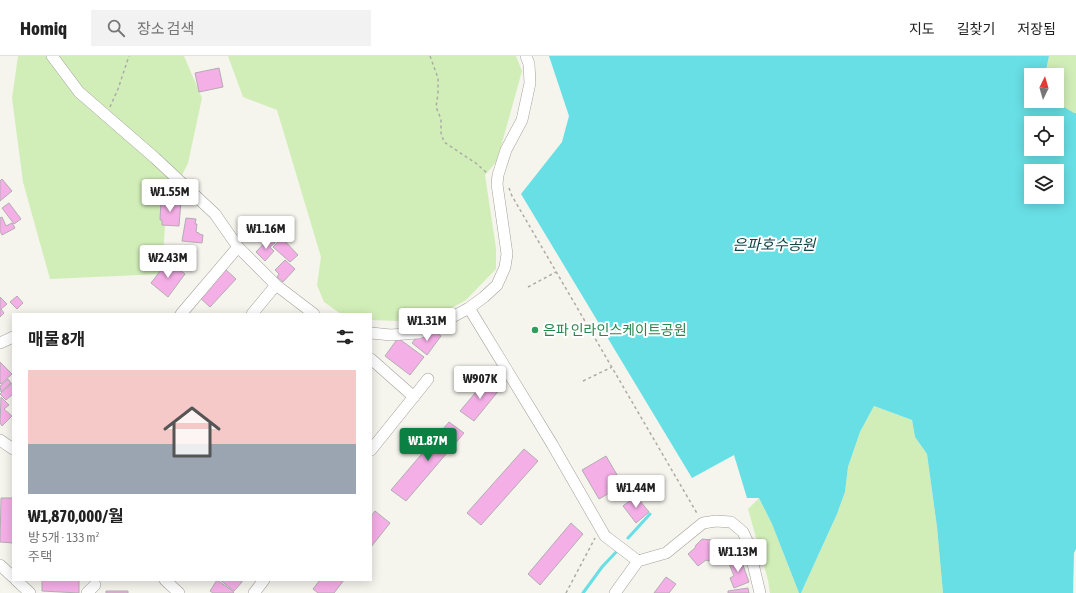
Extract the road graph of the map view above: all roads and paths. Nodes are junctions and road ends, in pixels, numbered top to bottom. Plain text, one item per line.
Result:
1 (52, 56) edge
2 (129, 56) edge
3 (430, 56) edge
4 (526, 56) edge
5 (106, 115) junction
6 (499, 173) junction
7 (238, 247) junction
8 (556, 272) junction
9 (276, 285) junction
10 (528, 287) dead end
11 (469, 308) junction
12 (181, 313) edge
13 (253, 313) edge
14 (313, 313) edge
15 (372, 333) edge
16 (12, 337) edge
17 (0, 343) edge
18 (372, 360) edge
19 (612, 367) junction
20 (428, 379) dead end
21 (583, 382) dead end
22 (414, 397) junction
23 (0, 440) edge
24 (12, 448) edge
25 (372, 449) edge
26 (703, 523) junction
27 (601, 528) junction
28 (638, 561) junction
29 (0, 565) edge
30 (12, 574) edge
31 (19, 581) edge
32 (166, 581) edge
33 (263, 581) edge
34 (95, 585) dead end
35 (30, 593) edge
36 (87, 593) edge
37 (180, 593) edge
38 (254, 593) edge
39 (566, 593) edge
40 (615, 593) edge
41 (760, 593) edge

1 - 5 street
2 - 5 path
3 - 6 path
4 - 6 street
5 - 7 street
6 - 8 path
6 - 11 street
7 - 9 street
7 - 12 street
8 - 10 path
8 - 19 path
9 - 13 street
9 - 14 street
11 - 15 street
11 - 27 street
16 - 17 street
18 - 22 street
19 - 21 path
19 - 26 path
20 - 22 street
22 - 25 street
23 - 24 street
26 - 28 street
26 - 41 street
27 - 28 street
27 - 39 path
28 - 40 street
29 - 30 street
31 - 35 street
32 - 37 street
33 - 38 street
34 - 36 street

